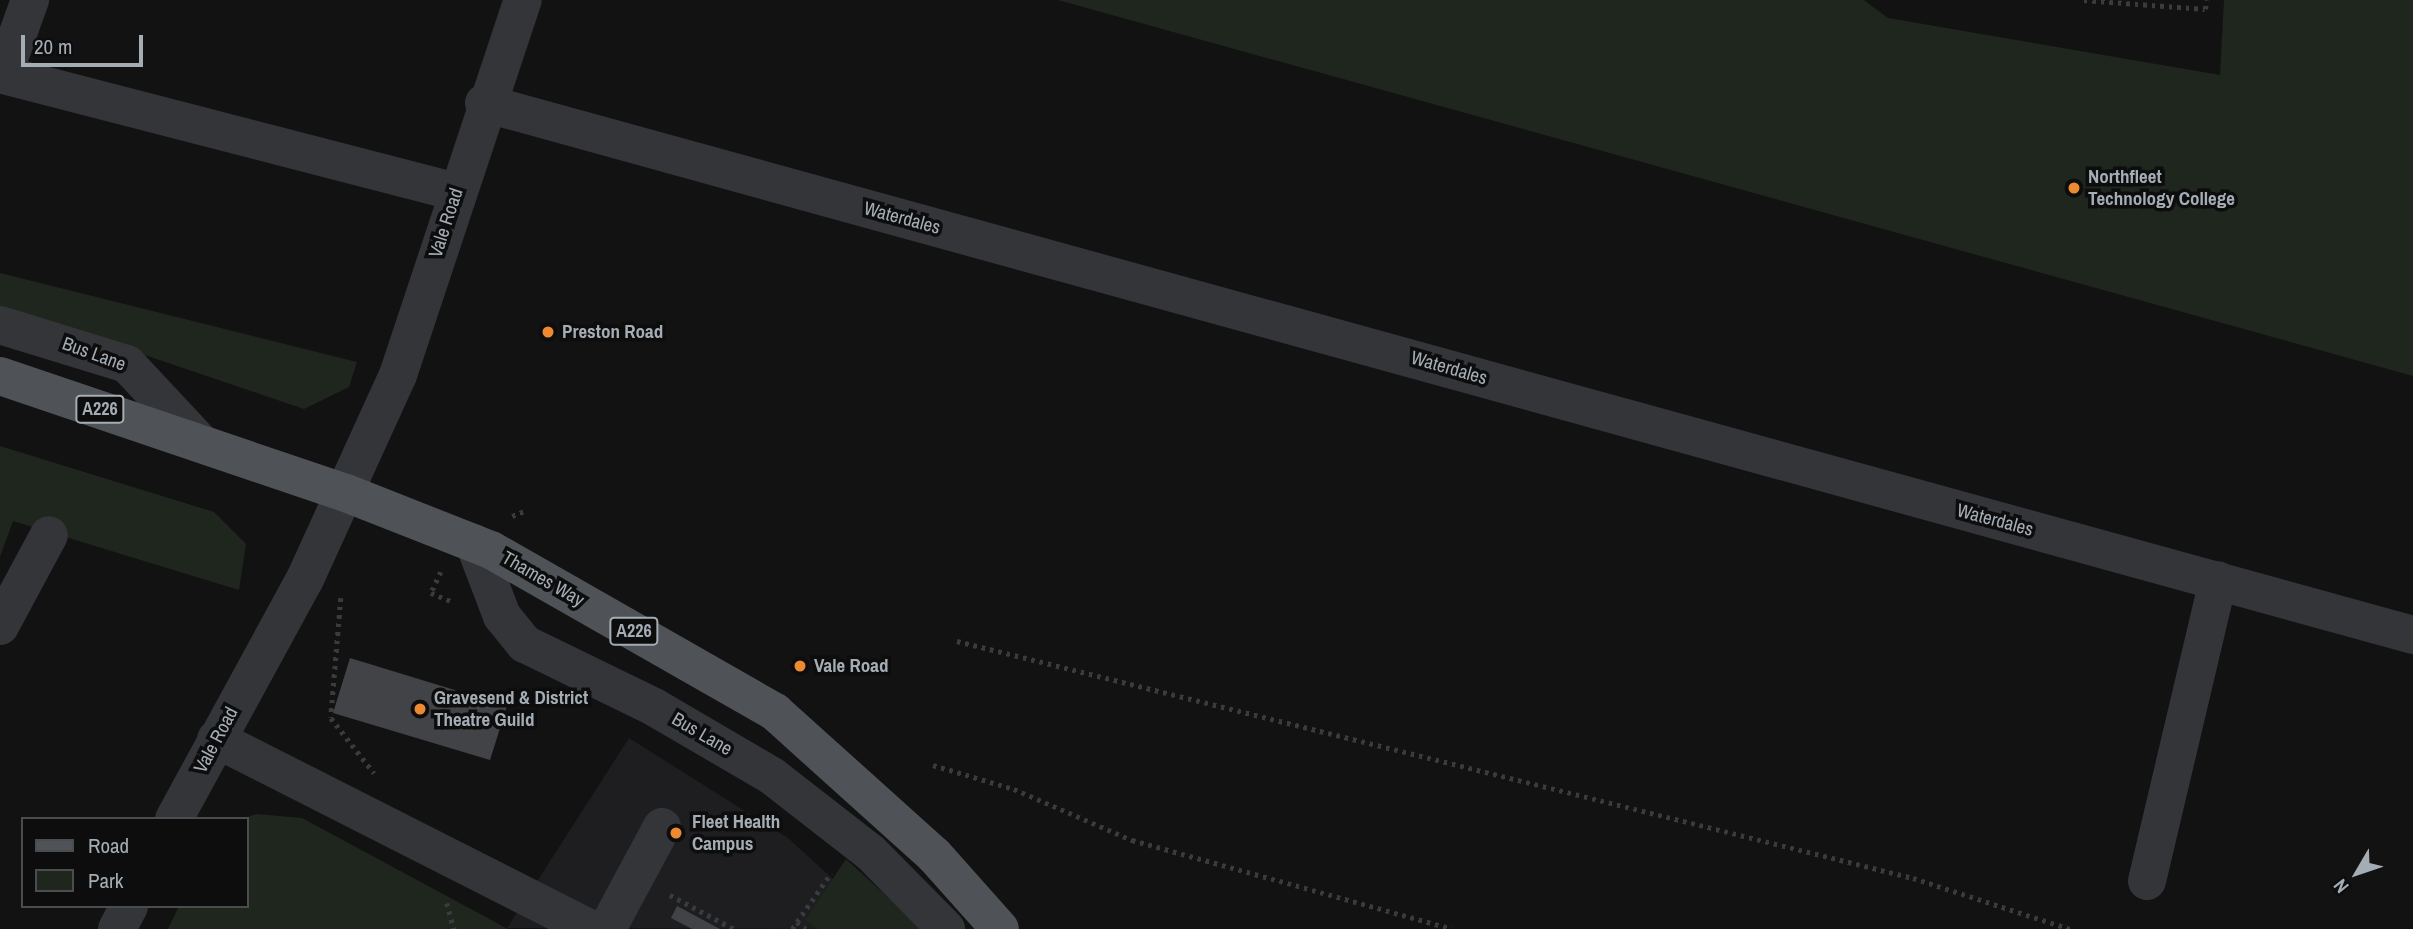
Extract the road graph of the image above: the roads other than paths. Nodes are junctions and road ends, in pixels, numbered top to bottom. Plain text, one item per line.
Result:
1 (30, 0) edge
2 (523, 0) edge
3 (2, 75) edge
4 (484, 103) junction
5 (456, 192) junction
6 (0, 324) edge
7 (0, 376) edge
8 (200, 442) junction
9 (346, 493) junction
10 (49, 535) dead end
11 (474, 543) junction
12 (2218, 580) junction
13 (0, 626) edge
14 (2413, 635) edge
15 (216, 739) junction
16 (175, 817) edge
17 (662, 827) dead end
18 (2147, 881) dead end
19 (128, 908) edge
20 (117, 929) edge
21 (591, 929) edge
22 (607, 929) edge
23 (946, 929) edge
24 (1000, 929) edge

1 - 3 street
2 - 4 street, Vale Road
3 - 5 street
4 - 5 street, Vale Road
4 - 12 street, Waterdales
5 - 9 street, Vale Road
6 - 8 street, Bus Lane
7 - 8 main road, Thames Way / A226
8 - 9 main road, Thames Way / A226
9 - 11 main road, Thames Way / A226
9 - 15 street, Vale Road
10 - 13 street
11 - 23 street, Bus Lane
11 - 24 main road, Thames Way / A226
12 - 14 street, Waterdales
12 - 18 street
15 - 16 street, Vale Road
15 - 21 street
17 - 22 street
19 - 20 street

